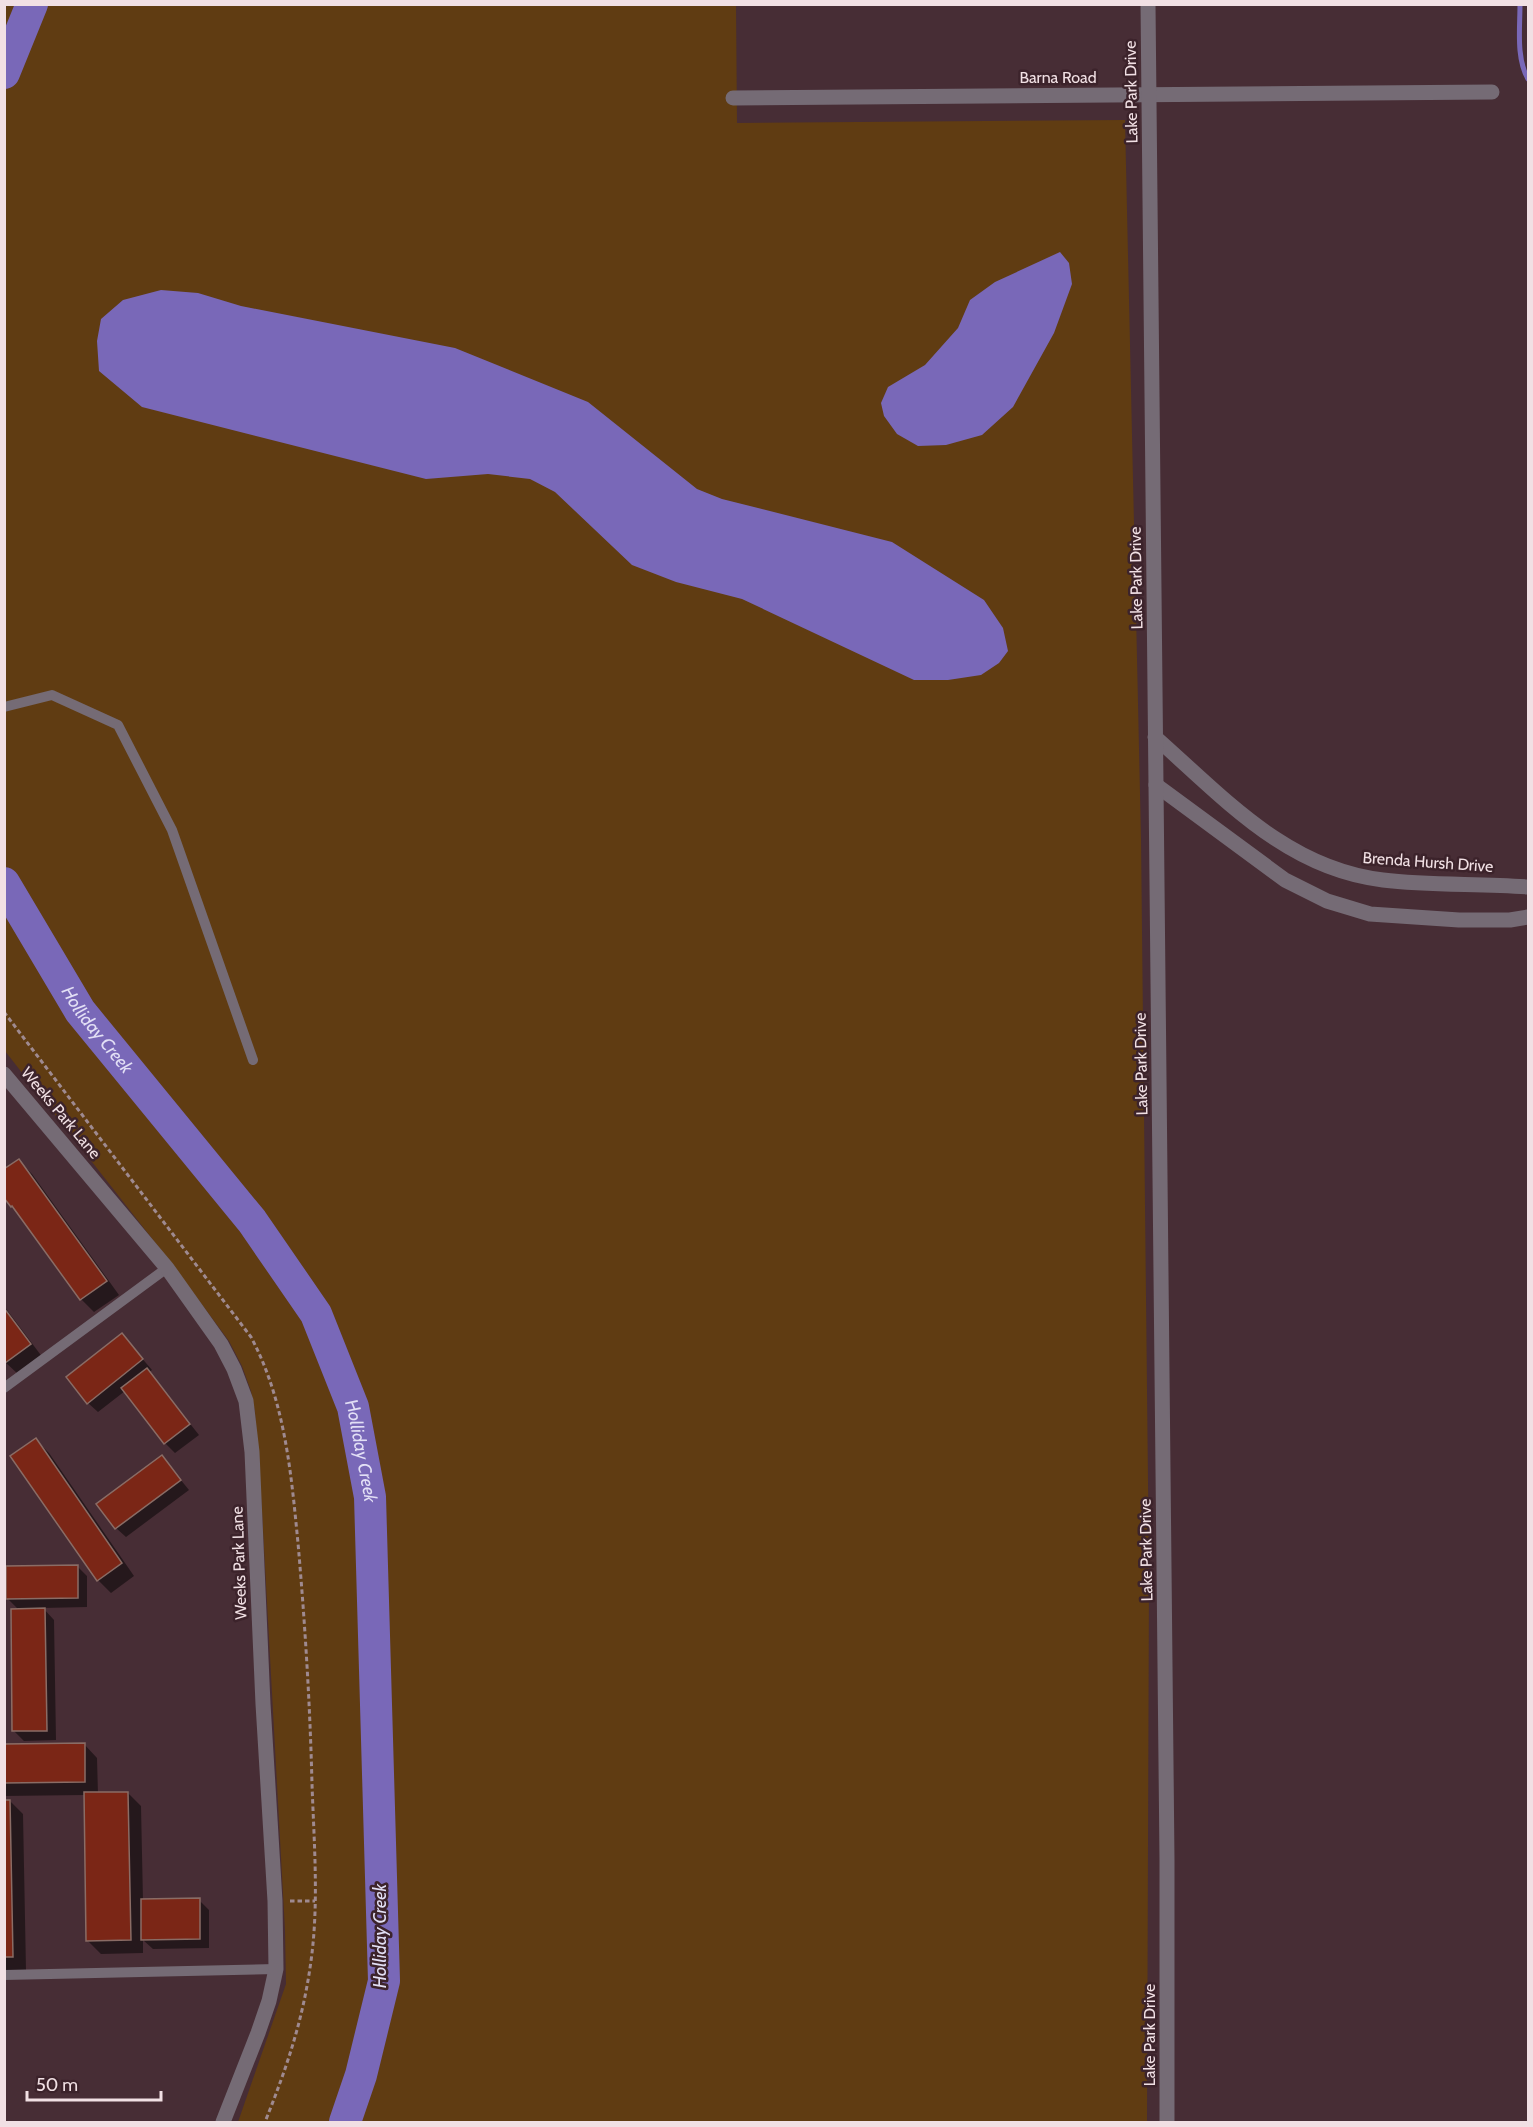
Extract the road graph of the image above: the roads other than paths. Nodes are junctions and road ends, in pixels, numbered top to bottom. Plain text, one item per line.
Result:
1 (1148, 4) edge
2 (1492, 92) dead end
3 (1149, 95) junction
4 (733, 98) dead end
5 (4, 707) edge
6 (1155, 737) junction
7 (1156, 785) junction
8 (1528, 888) edge
9 (1528, 917) edge
10 (253, 1060) dead end
11 (4, 1074) edge
12 (167, 1268) junction
13 (4, 1388) edge
14 (276, 1969) junction
15 (4, 1975) edge
16 (223, 2122) edge
17 (1167, 2122) edge

1 - 3 street, Lake Park Drive
2 - 3 street, Barna Road
3 - 4 street, Barna Road
3 - 6 street, Lake Park Drive
5 - 10 lane
6 - 7 street, Lake Park Drive
6 - 8 street, Brenda Hursh Drive
7 - 9 street
7 - 17 street, Lake Park Drive
11 - 12 street, Weeks Park Lane
12 - 13 lane
12 - 14 street, Weeks Park Lane
14 - 15 lane
14 - 16 street, Weeks Park Lane

